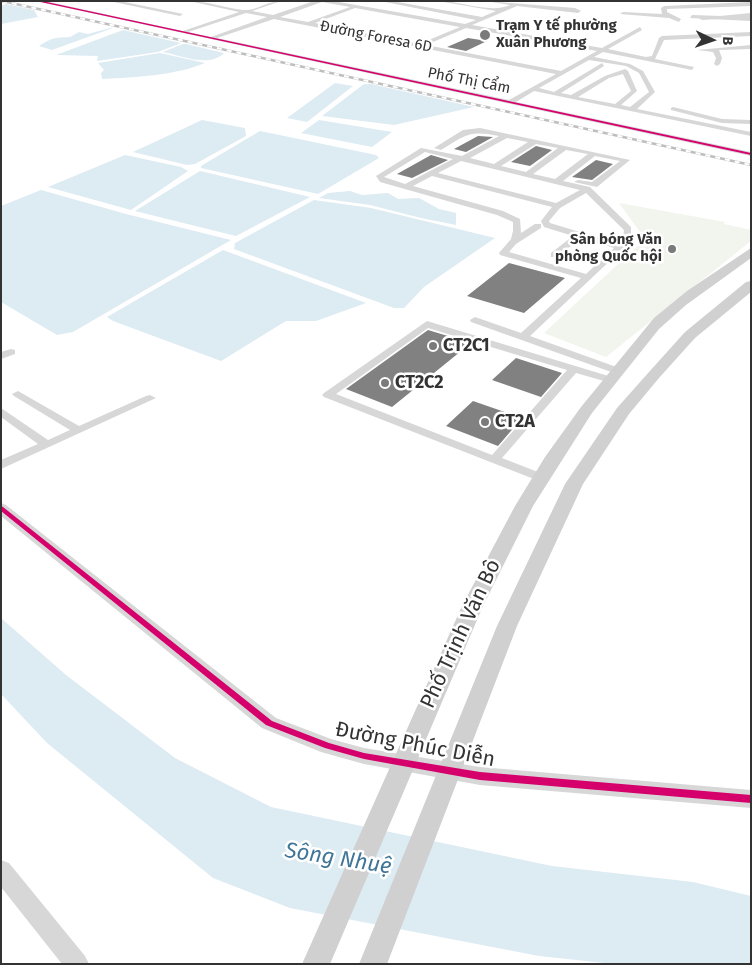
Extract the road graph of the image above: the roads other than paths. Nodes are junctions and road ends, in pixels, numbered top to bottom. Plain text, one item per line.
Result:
1 (38, 1) edge
2 (112, 1) edge
3 (121, 1) edge
4 (192, 1) edge
5 (268, 1) edge
6 (279, 1) edge
7 (322, 1) edge
8 (382, 1) edge
9 (422, 1) edge
10 (440, 1) edge
11 (487, 1) edge
12 (509, 1) edge
13 (570, 1) edge
14 (747, 1) edge
15 (104, 4) dead end
16 (751, 4) edge
17 (515, 5) junction
18 (97, 6) dead end
19 (410, 6) junction
20 (356, 7) junction
21 (562, 7) dead end
22 (81, 10) junction
23 (239, 11) junction
24 (501, 11) junction
25 (246, 12) junction
26 (391, 13) junction
27 (623, 14) dead end
28 (751, 15) edge
29 (671, 16) junction
30 (273, 18) junction
31 (702, 18) junction
32 (482, 19) junction
33 (751, 19) edge
34 (679, 20) dead end
35 (751, 23) edge
36 (307, 24) junction
37 (466, 26) junction
38 (640, 29) dead end
39 (180, 31) junction
40 (751, 34) edge
41 (212, 38) junction
42 (419, 46) junction
43 (751, 47) edge
44 (603, 50) junction
45 (700, 50) dead end
46 (716, 50) junction
47 (589, 58) junction
48 (651, 59) junction
49 (665, 64) junction
50 (717, 64) dead end
51 (602, 66) dead end
52 (634, 68) junction
53 (692, 68) dead end
54 (559, 74) junction
55 (580, 79) junction
56 (598, 82) junction
57 (532, 89) junction
58 (555, 94) junction
59 (571, 101) junction
60 (510, 102) junction
61 (615, 106) junction
62 (584, 107) junction
63 (631, 110) junction
64 (571, 115) junction
65 (665, 117) junction
66 (751, 123) edge
67 (751, 134) edge
68 (506, 135) junction
69 (733, 140) junction
70 (535, 141) junction
71 (565, 147) junction
72 (594, 153) junction
73 (751, 154) edge
74 (464, 158) junction
75 (498, 165) junction
76 (529, 173) junction
77 (433, 174) junction
78 (559, 180) junction
79 (407, 186) junction
80 (587, 190) junction
81 (557, 206) junction
82 (518, 224) junction
83 (543, 224) junction
84 (579, 235) junction
85 (514, 242) junction
86 (620, 247) junction
87 (751, 252) edge
88 (554, 255) dead end
89 (751, 265) edge
90 (588, 277) junction
91 (751, 285) edge
92 (751, 299) edge
93 (475, 320) dead end
94 (523, 337) junction
95 (633, 355) junction
96 (574, 368) junction
97 (654, 375) junction
98 (614, 376) junction
99 (18, 394) dead end
100 (150, 398) dead end
101 (1, 412) edge
102 (78, 430) junction
103 (46, 444) junction
104 (494, 460) junction
105 (1, 465) edge
106 (539, 477) junction
107 (1, 508) edge
108 (405, 764) junction
109 (446, 783) junction
110 (751, 799) edge
111 (1, 870) edge
112 (377, 953) edge
113 (77, 964) edge
114 (316, 964) edge

1 - 22 street, Phố Thị Cẩm
2 - 3 street
2 - 15 street
4 - 23 street, Đường Foresa 6D
5 - 23 street
6 - 25 street
7 - 20 street
7 - 30 street
8 - 19 street
9 - 19 street
10 - 24 street
11 - 17 street
12 - 17 street
13 - 21 street
14 - 16 street
16 - 29 street
17 - 24 street
18 - 22 street
19 - 26 street
19 - 32 street
20 - 26 street
20 - 36 street
22 - 39 street, Phố Thị Cẩm
23 - 25 street, Đường Foresa 6D
23 - 39 street
24 - 32 street
25 - 30 street, Đường Foresa 6D
25 - 39 street
26 - 37 street
27 - 29 street
28 - 31 street
29 - 34 street
30 - 36 street, Đường Foresa 6D
30 - 41 street
31 - 33 street
31 - 35 street
32 - 37 street
36 - 42 street, Đường Foresa 6D
37 - 42 street
37 - 44 street
38 - 44 street
39 - 41 street, Phố Thị Cẩm
40 - 48 street
41 - 60 street, Phố Thị Cẩm
42 - 54 street, Đường Foresa 6D
43 - 46 street
44 - 47 street
44 - 48 street
45 - 46 street
46 - 50 street
47 - 52 street
47 - 54 street
48 - 49 street
49 - 52 street
49 - 53 street
51 - 55 street
52 - 63 street
54 - 55 street, Đường Foresa 6D
54 - 57 street
55 - 56 street, Đường Foresa 6D
55 - 58 street
56 - 59 street
56 - 61 street
57 - 58 street
57 - 60 street
58 - 59 street
59 - 61 street
59 - 62 street
60 - 64 street, Phố Thị Cẩm
61 - 63 street
62 - 64 street
62 - 65 street
63 - 65 street
64 - 69 street, Phố Thị Cẩm
65 - 66 street
65 - 69 street
66 - 69 street
67 - 69 street
68 - 70 street
68 - 74 street
68 - 74 street
69 - 73 street, Phố Thị Cẩm
70 - 71 street
70 - 75 street
71 - 72 street
71 - 76 street
72 - 78 street
72 - 78 street
74 - 75 street
74 - 77 street
74 - 79 street
75 - 76 street
76 - 78 street
77 - 79 street
77 - 81 street
78 - 80 street
79 - 82 street
80 - 81 street
80 - 86 street
81 - 83 street
82 - 83 street
82 - 85 street
83 - 84 street
83 - 85 street
84 - 86 street
84 - 88 street
85 - 90 street
86 - 90 street
87 - 95 main road, Phố Trịnh Văn Bô
89 - 95 main road, Phố Trịnh Văn Bô
90 - 94 street
91 - 97 main road, Phố Trịnh Văn Bô
92 - 97 main road, Phố Trịnh Văn Bô
93 - 94 street
94 - 98 street
95 - 98 main road, Phố Trịnh Văn Bô
96 - 98 street
96 - 104 street
96 - 104 street
97 - 109 main road, Phố Trịnh Văn Bô
98 - 106 main road, Phố Trịnh Văn Bô
99 - 102 street
100 - 102 street
101 - 103 street
102 - 103 street
103 - 105 street
104 - 106 street
106 - 108 main road, Phố Trịnh Văn Bô
107 - 108 street, Đường Phúc Diễn
108 - 109 street, Đường Phúc Diễn
108 - 114 main road, Phố Trịnh Văn Bô
109 - 110 street, Đường Phúc Diễn
109 - 112 main road, Phố Trịnh Văn Bô
111 - 113 street

